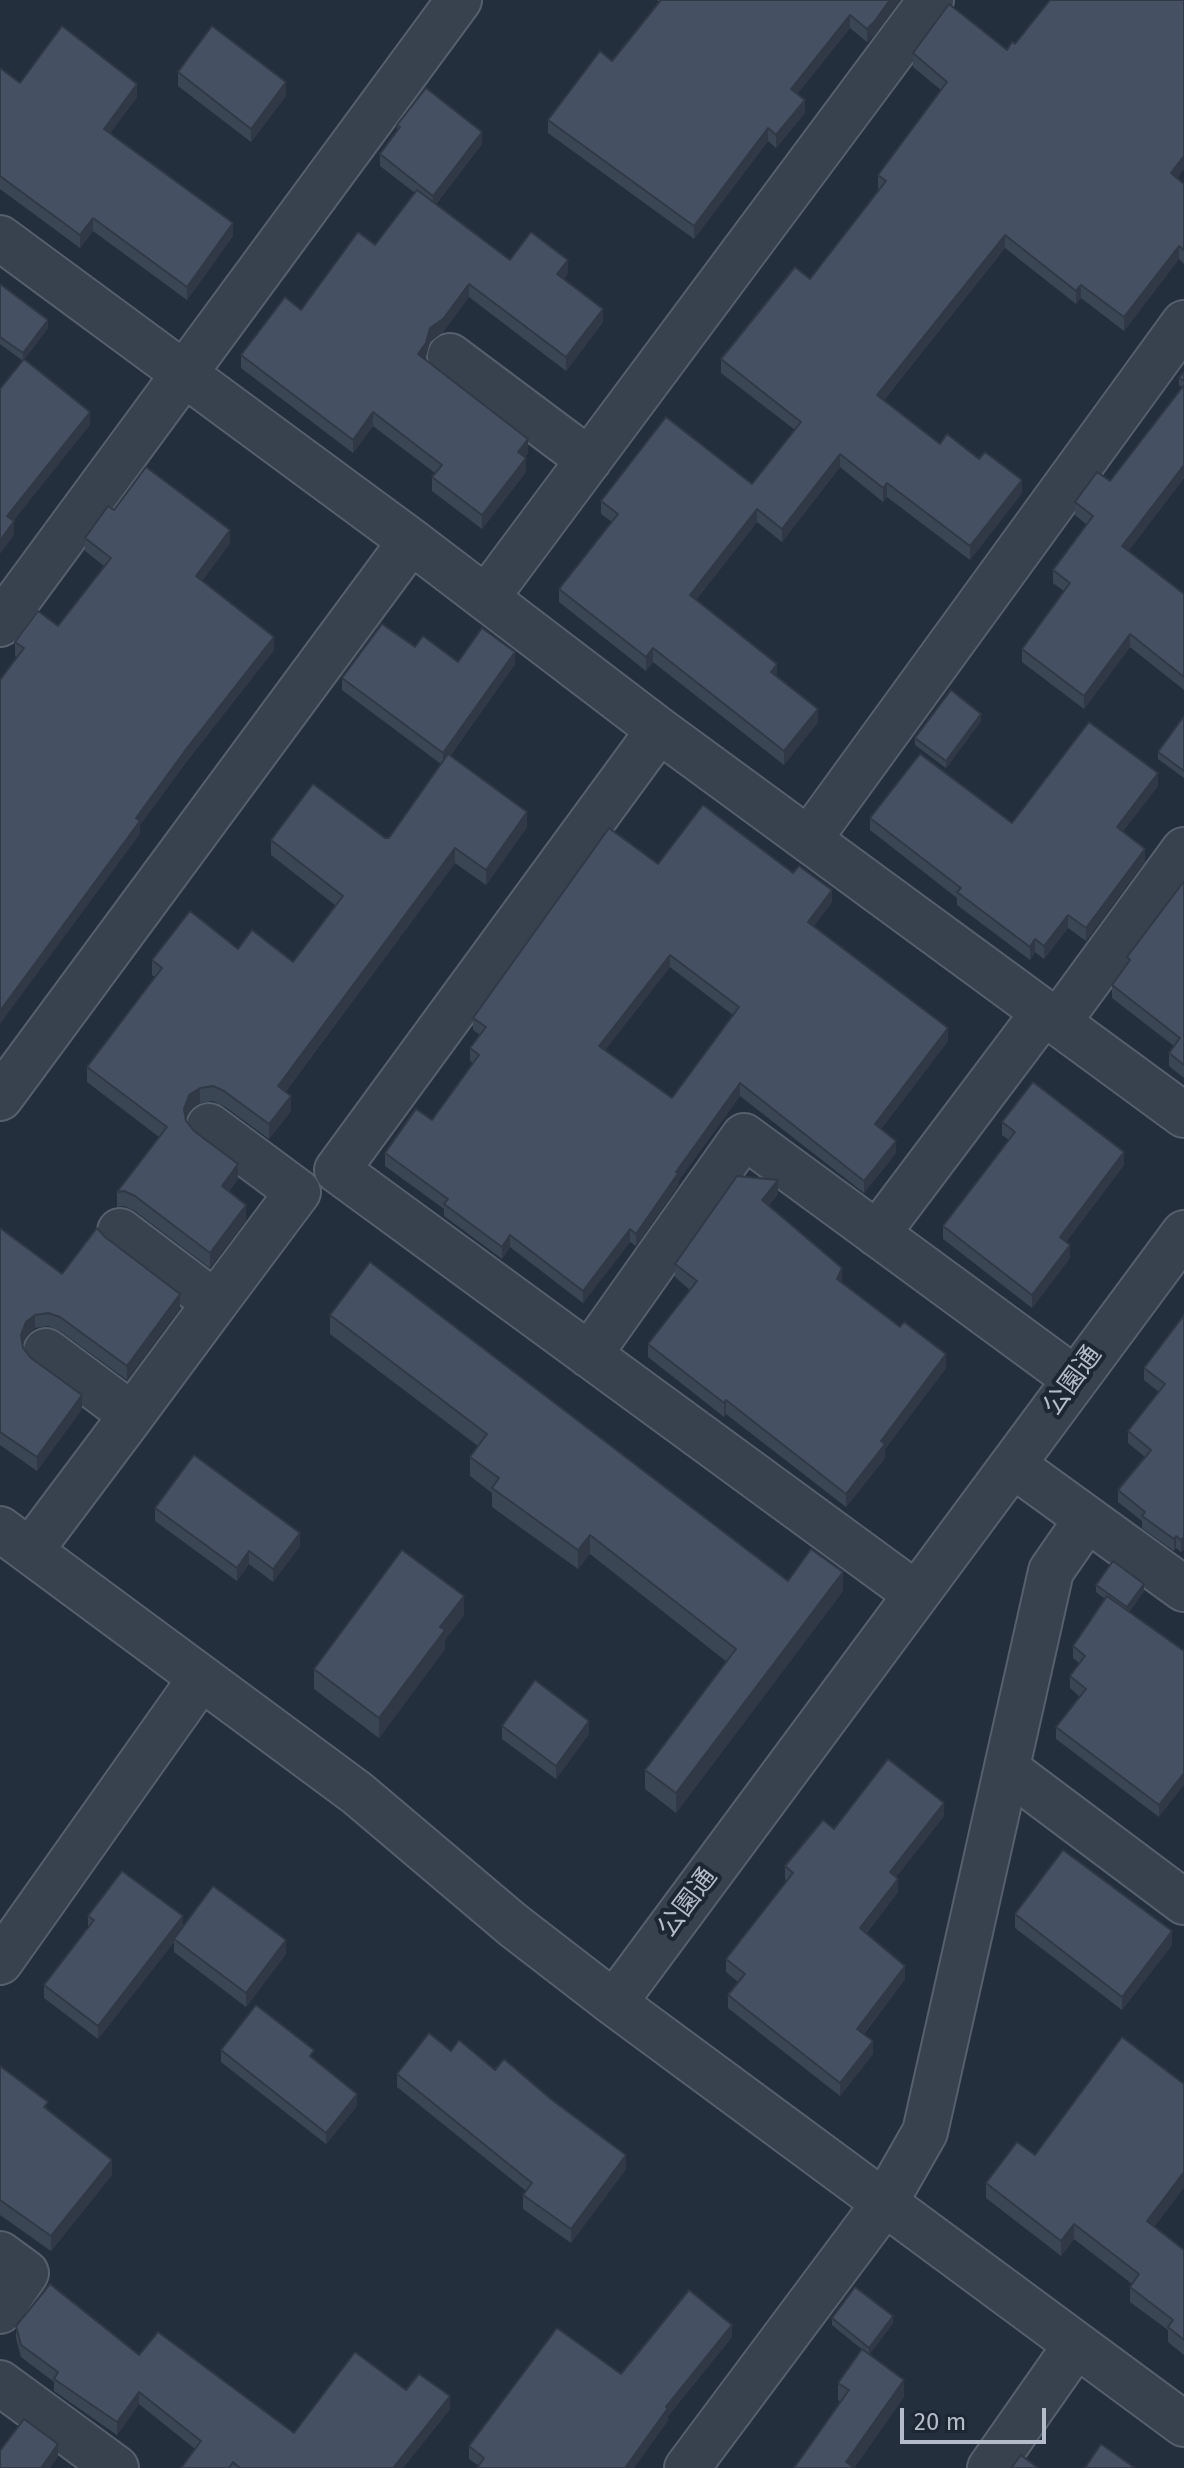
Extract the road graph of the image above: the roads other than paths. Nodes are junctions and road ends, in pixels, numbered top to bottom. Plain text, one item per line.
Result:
1 (459, 0) edge
2 (931, 0) edge
3 (0, 238) edge
4 (1184, 323) edge
5 (450, 356) dead end
6 (185, 374) junction
7 (589, 460) junction
8 (411, 541) junction
9 (486, 598) junction
10 (0, 624) edge
11 (659, 730) junction
12 (809, 839) junction
13 (1184, 850) edge
14 (1051, 1017) junction
15 (0, 1098) edge
16 (1184, 1115) edge
17 (209, 1126) dead end
18 (120, 1231) dead end
19 (877, 1234) junction
20 (1177, 1257) edge
21 (215, 1303) junction
22 (46, 1351) dead end
23 (589, 1355) junction
24 (1075, 1379) junction
25 (132, 1415) junction
26 (1013, 1465) junction
27 (1087, 1519) junction
28 (15, 1540) edge
29 (1184, 1589) edge
30 (916, 1594) junction
31 (201, 1678) junction
32 (1008, 1770) junction
33 (1184, 1902) edge
34 (0, 1962) edge
35 (614, 2003) junction
36 (884, 2204) junction
37 (0, 2254) edge
38 (0, 2311) edge
39 (1076, 2345) junction
40 (0, 2383) edge
41 (1184, 2424) edge
42 (116, 2468) edge
43 (687, 2468) edge
44 (990, 2468) edge

1 - 6 street
2 - 7 street
3 - 6 street
4 - 12 street
5 - 7 street
6 - 8 street
6 - 10 street
7 - 9 street
8 - 9 street
8 - 15 street
9 - 11 street
11 - 12 street
11 - 23 street
12 - 14 street
13 - 14 street
14 - 16 street
14 - 19 street
17 - 21 street
18 - 21 street
19 - 23 street
19 - 24 street
20 - 24 street, 公園通
21 - 25 street
22 - 25 street
23 - 30 street
24 - 26 street, 公園通
25 - 28 street
26 - 27 street
26 - 30 street, 公園通
27 - 29 street
27 - 32 street
28 - 31 street
30 - 35 street, 公園通
31 - 34 street
31 - 35 street
32 - 33 street
32 - 36 street
35 - 36 street
36 - 39 street
36 - 43 street
37 - 38 street
39 - 41 street
39 - 44 street
40 - 42 street

